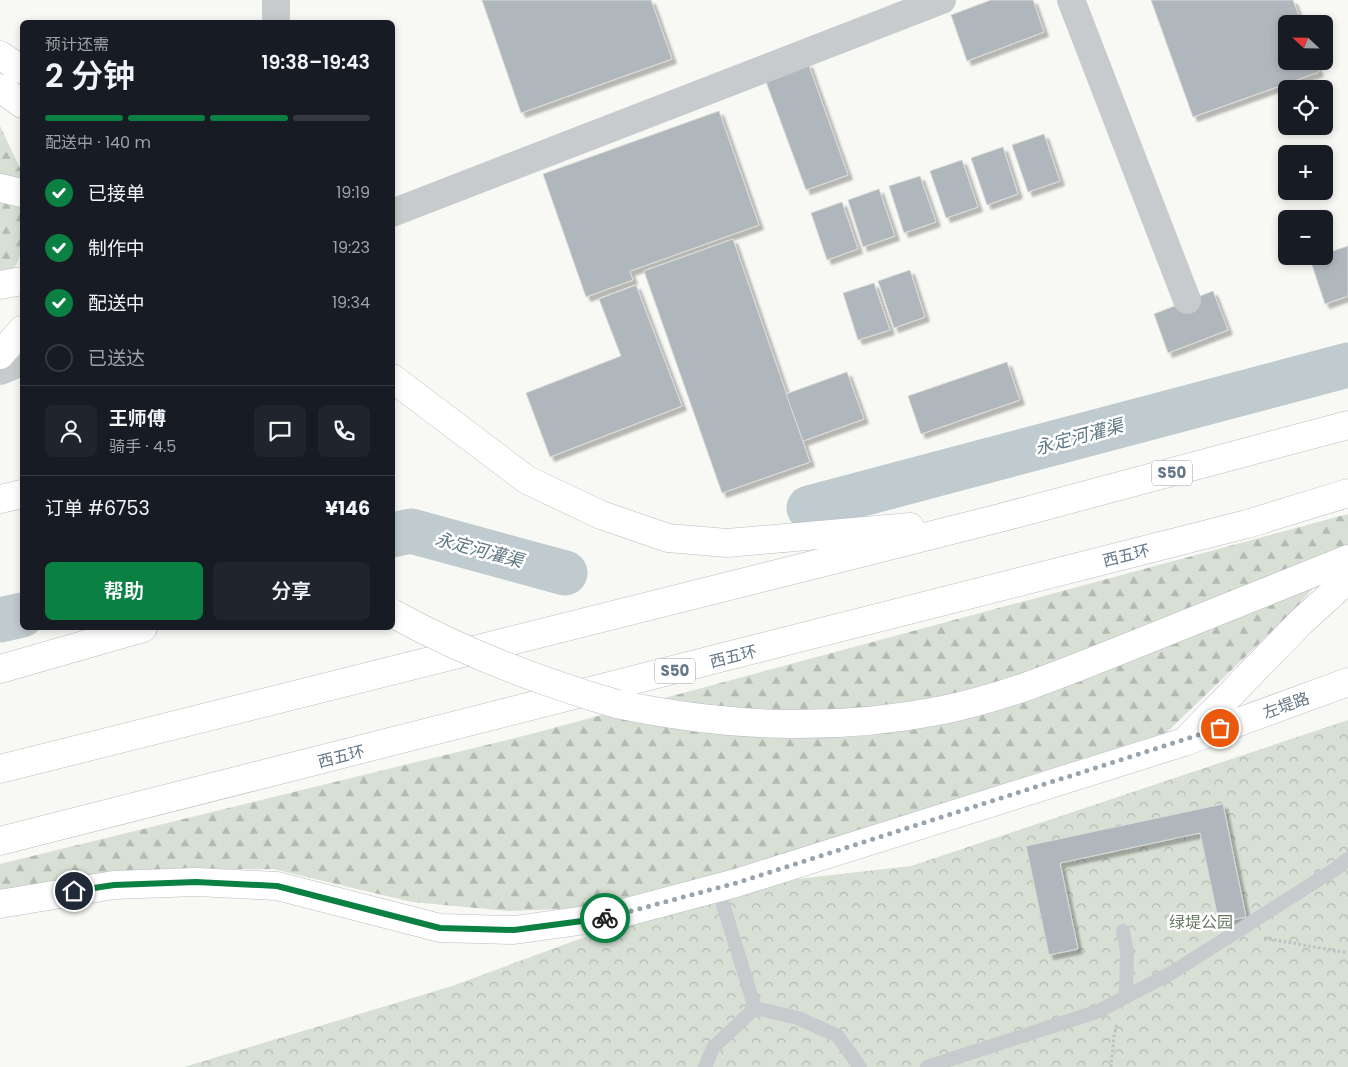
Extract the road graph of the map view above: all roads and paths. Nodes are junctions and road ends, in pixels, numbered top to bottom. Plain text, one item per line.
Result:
1 (276, 0) edge
2 (942, 0) edge
3 (1072, 0) edge
4 (276, 20) edge
5 (0, 55) edge
6 (20, 69) edge
7 (0, 88) edge
8 (20, 103) edge
9 (0, 188) edge
10 (20, 193) edge
11 (395, 212) edge
12 (20, 281) edge
13 (0, 285) edge
14 (1187, 300) dead end
15 (20, 332) edge
16 (0, 355) edge
17 (20, 363) edge
18 (0, 371) edge
19 (395, 380) edge
20 (1348, 425) edge
21 (1348, 493) edge
22 (20, 494) edge
23 (0, 499) edge
24 (996, 519) junction
25 (1348, 559) edge
26 (1348, 579) edge
27 (395, 615) edge
28 (136, 630) edge
29 (0, 669) edge
30 (1348, 682) edge
31 (1184, 742) junction
32 (0, 769) edge
33 (0, 841) edge
34 (1348, 859) edge
35 (718, 888) junction
36 (0, 904) edge
37 (1123, 931) dead end
38 (1234, 933) junction
39 (1348, 953) edge
40 (1126, 997) junction
41 (755, 1008) junction
42 (705, 1067) edge
43 (860, 1067) edge
44 (927, 1067) edge
45 (1110, 1067) edge

1 - 4 street
2 - 11 street
3 - 14 street
5 - 6 main road
7 - 8 main road
9 - 10 main road
12 - 13 main road
15 - 16 main road
17 - 18 street
19 - 24 main road
20 - 24 main road, S50
21 - 33 main road, 西五环 / S50
22 - 23 main road
24 - 32 main road, S50
25 - 27 main road, bridge
26 - 31 main road
28 - 29 main road
30 - 31 main road, 左堤路
31 - 35 main road, 左堤路
34 - 38 lane
35 - 36 main road, 左堤路
35 - 41 lane
37 - 40 lane
38 - 39 path
38 - 40 lane
40 - 44 lane
40 - 45 path
41 - 42 lane
41 - 43 lane

